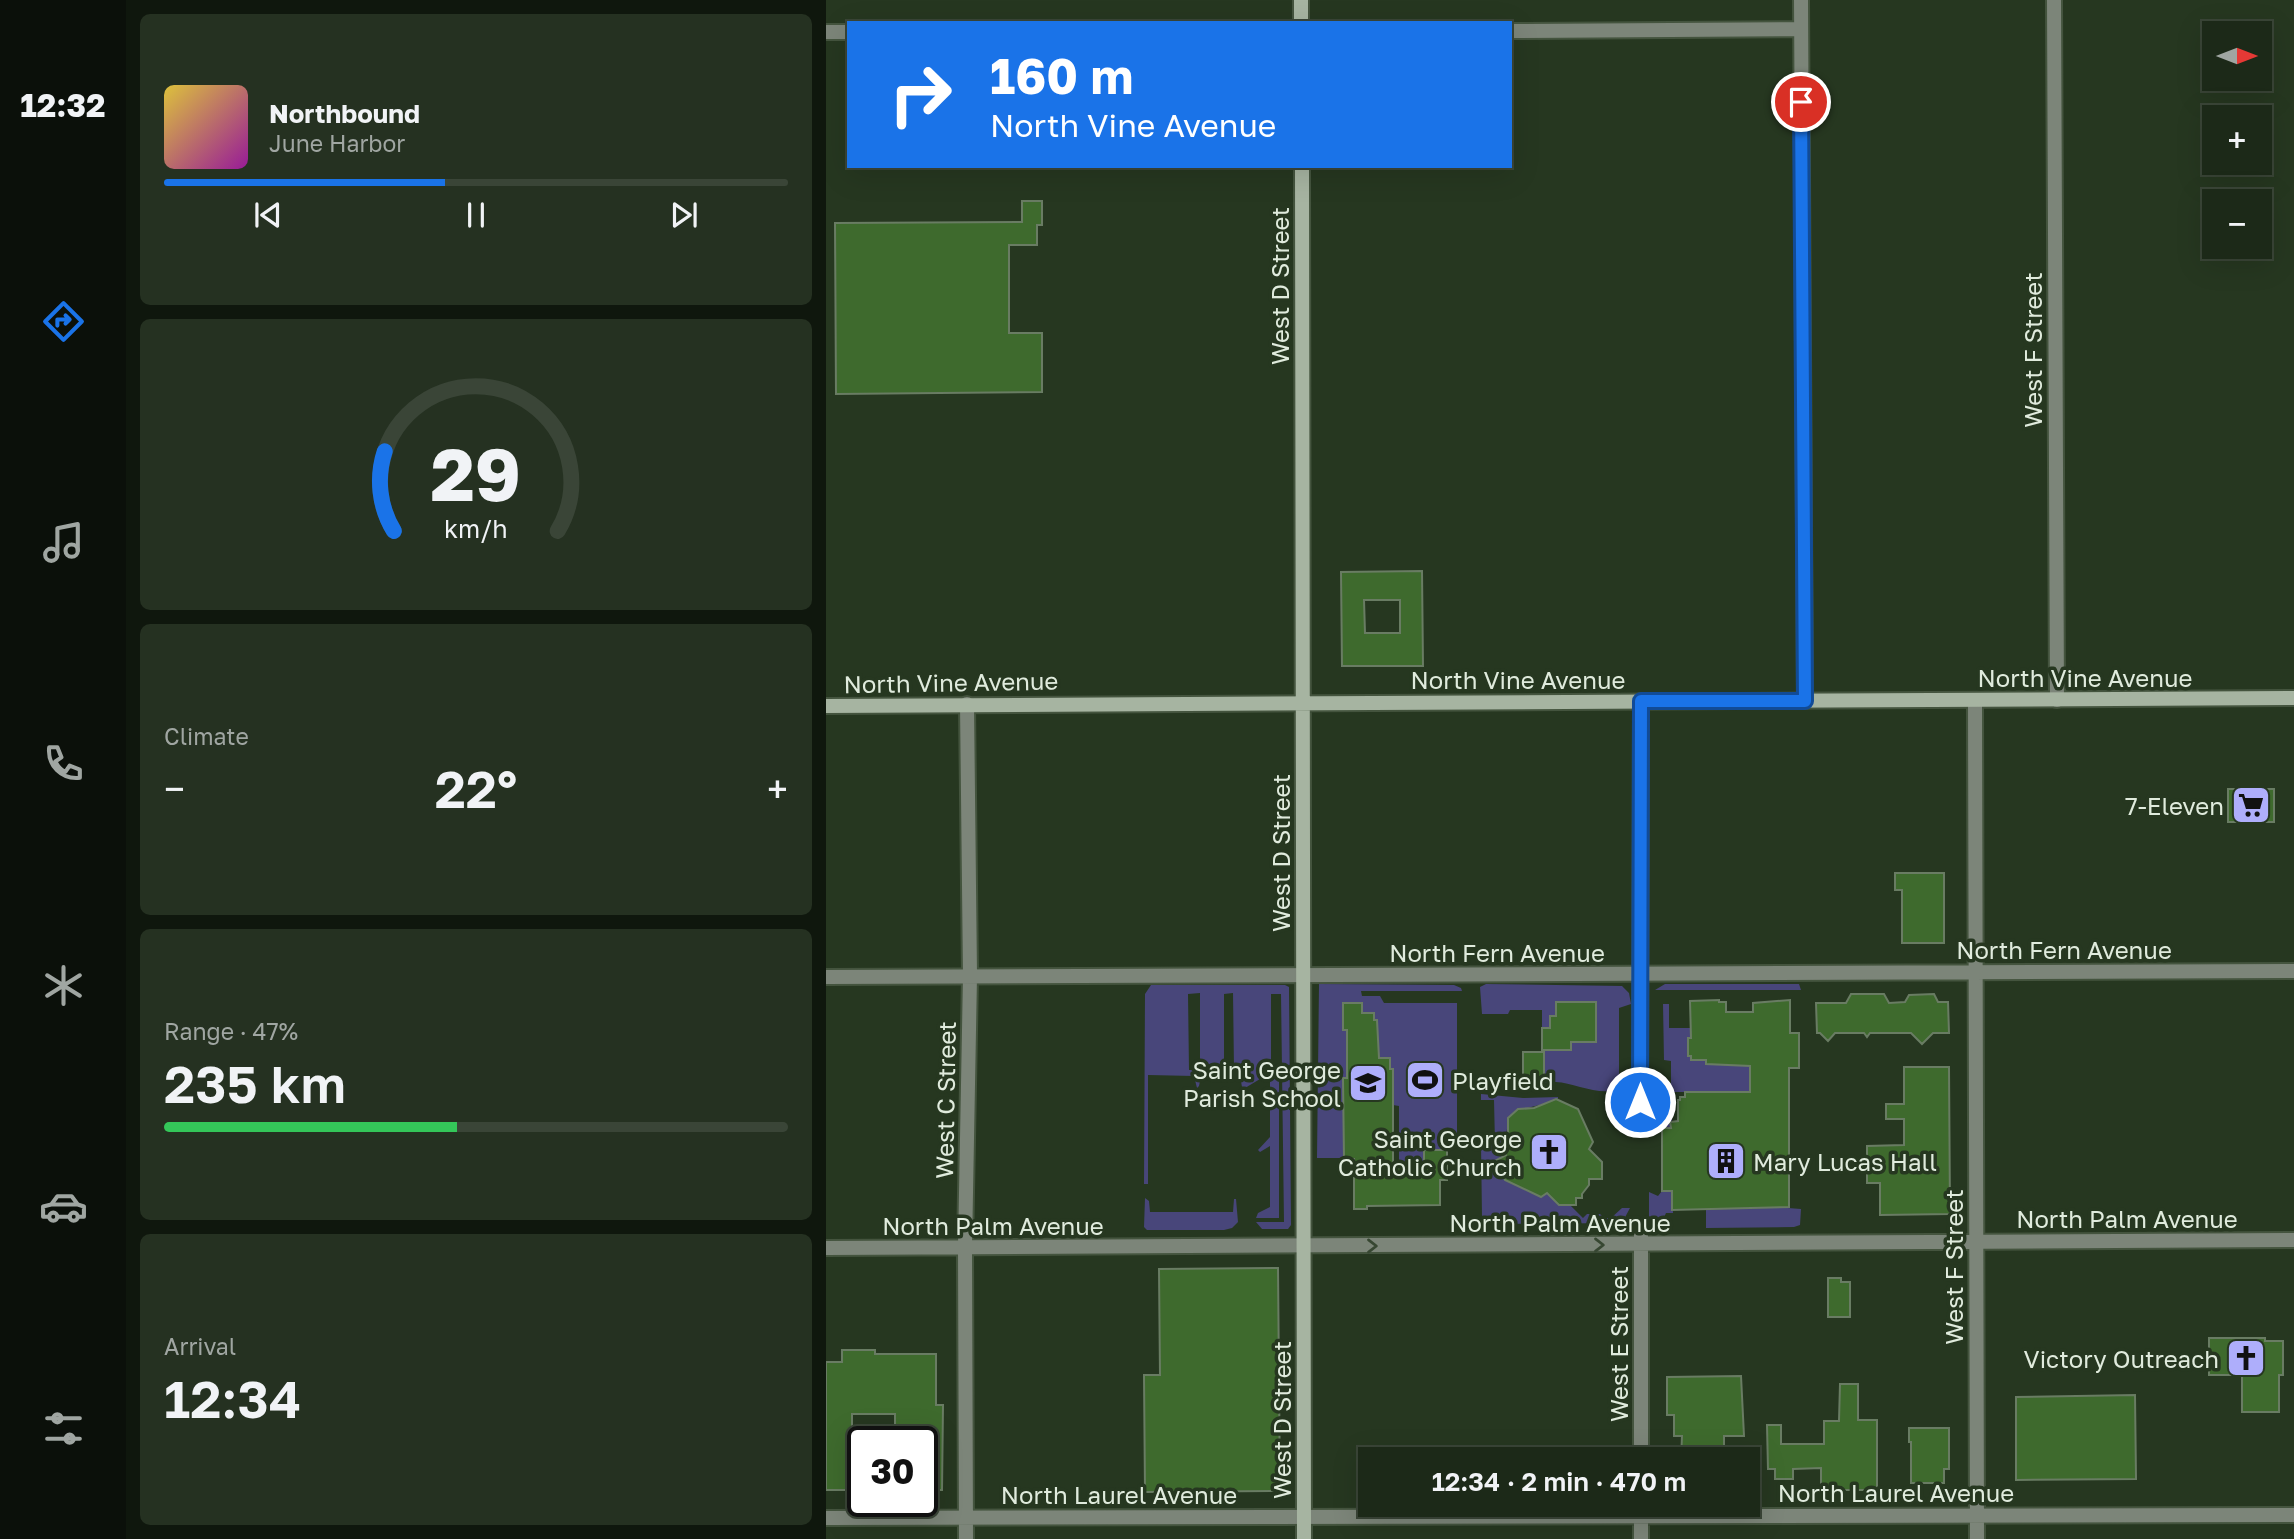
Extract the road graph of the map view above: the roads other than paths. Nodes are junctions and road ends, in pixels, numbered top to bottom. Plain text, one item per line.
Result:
1 (1301, 0) edge
2 (1801, 0) edge
3 (2054, 0) edge
4 (1301, 21) edge
5 (1801, 29) junction
6 (1512, 31) edge
7 (847, 32) edge
8 (826, 33) edge
9 (1302, 168) edge
10 (2294, 698) edge
11 (2057, 700) junction
12 (1641, 701) junction
13 (1805, 701) junction
14 (1975, 701) junction
15 (1303, 703) junction
16 (967, 704) junction
17 (826, 706) edge
18 (2294, 971) edge
19 (1977, 972) junction
20 (1641, 974) junction
21 (1303, 975) junction
22 (970, 976) junction
23 (826, 977) edge
24 (1640, 1102) dead end
25 (1641, 1228) dead end
26 (2294, 1240) edge
27 (1975, 1242) junction
28 (1641, 1245) junction
29 (965, 1247) junction
30 (1304, 1247) junction
31 (826, 1248) edge
32 (1641, 1447) edge
33 (1760, 1512) edge
34 (1358, 1515) edge
35 (1977, 1515) junction
36 (2294, 1515) edge
37 (1304, 1516) junction
38 (1641, 1517) edge
39 (826, 1518) edge
40 (966, 1518) junction
41 (966, 1539) edge
42 (1304, 1539) edge
43 (1641, 1539) edge
44 (1977, 1539) edge

1 - 4 street
2 - 5 street
3 - 11 street, West F Street
5 - 6 street
5 - 13 street
7 - 8 street
9 - 15 street, West D Street
10 - 11 street, North Vine Avenue
11 - 14 street, North Vine Avenue
12 - 13 street, North Vine Avenue
12 - 15 street, North Vine Avenue
12 - 20 street
13 - 14 street, North Vine Avenue
14 - 19 street, West F Street
15 - 16 street, North Vine Avenue
15 - 21 street, West D Street
16 - 17 street, North Vine Avenue
16 - 22 street, West C Street
18 - 19 street, North Fern Avenue
19 - 20 street, North Fern Avenue
19 - 27 street, West F Street
20 - 21 street, North Fern Avenue
20 - 24 street
21 - 22 street, North Fern Avenue
21 - 30 street, West D Street
22 - 23 street, North Fern Avenue
22 - 29 street, West C Street
25 - 28 street, West E Street
26 - 27 street, North Palm Avenue
27 - 28 street, North Palm Avenue
27 - 35 street, West F Street
30 -> 28 street, North Palm Avenue
28 - 32 street, West E Street
29 - 30 street, North Palm Avenue
29 - 31 street, North Palm Avenue
29 - 40 street, West C Street
30 - 37 street, West D Street
33 - 35 street, North Laurel Avenue
34 - 37 street, North Laurel Avenue
35 - 36 street, North Laurel Avenue
35 - 44 street, West F Street
37 - 40 street, North Laurel Avenue
37 - 42 street, West D Street
38 - 43 street
39 - 40 street, North Laurel Avenue
40 - 41 street, West C Street

